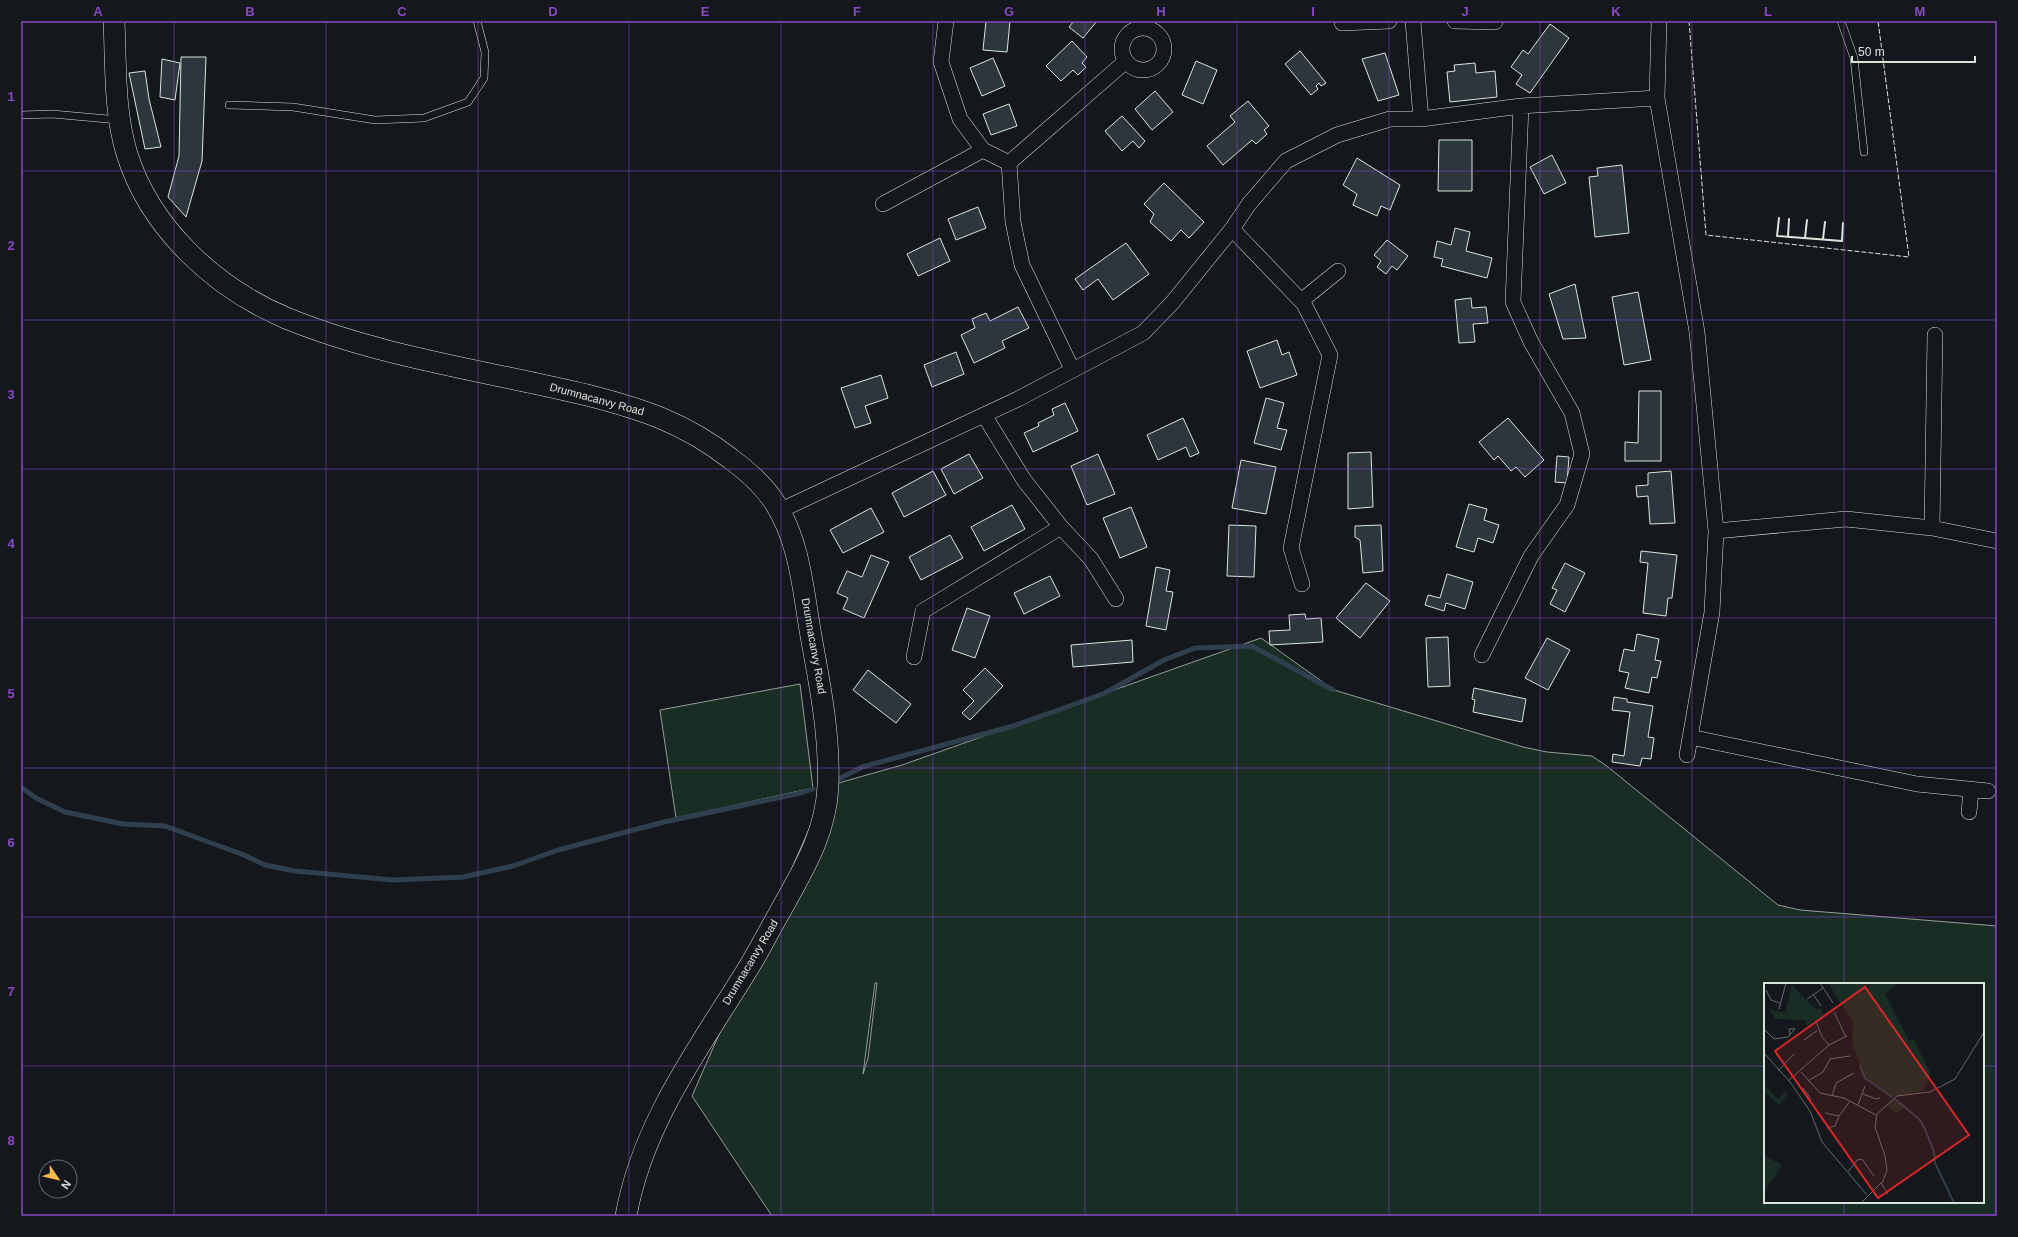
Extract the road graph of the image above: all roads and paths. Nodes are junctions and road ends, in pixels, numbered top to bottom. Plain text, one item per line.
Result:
1 (114, 21) edge
2 (477, 21) edge
3 (946, 21) edge
4 (1390, 21) edge
5 (1413, 21) edge
6 (1455, 21) edge
7 (1659, 21) edge
8 (1840, 21) edge
9 (1495, 22) edge
10 (1342, 23) dead end
11 (1126, 61) dead end
12 (1657, 98) junction
13 (229, 105) dead end
14 (1521, 106) junction
15 (21, 115) edge
16 (1421, 119) junction
17 (119, 120) junction
18 (983, 150) junction
19 (1864, 152) dead end
20 (1009, 163) junction
21 (883, 204) dead end
22 (1232, 229) junction
23 (1338, 271) dead end
24 (1301, 301) junction
25 (1935, 335) dead end
26 (1072, 369) junction
27 (984, 414) junction
28 (779, 511) junction
29 (1061, 527) junction
30 (1932, 528) junction
31 (1716, 531) junction
32 (1997, 541) edge
33 (1302, 584) dead end
34 (1116, 599) dead end
35 (1482, 655) dead end
36 (914, 657) dead end
37 (1690, 737) junction
38 (1687, 755) dead end
39 (1971, 791) junction
40 (1988, 792) dead end
41 (1969, 812) dead end
42 (626, 1216) edge

1 - 17 main road, Drumnacanvy Road
2 - 13 lane
3 - 18 street
4 - 10 street
5 - 16 street
6 - 9 street
7 - 12 street
8 - 19 lane
11 - 20 street
12 - 14 street
12 - 31 street
14 - 16 street
14 - 35 street
15 - 17 lane
16 - 22 street
17 - 28 main road, Drumnacanvy Road
18 - 20 street
18 - 21 street
20 - 26 street
22 - 24 street
22 - 26 street
23 - 24 street
24 - 33 street
25 - 30 street
26 - 27 street
27 - 28 street
27 - 29 street
28 - 42 main road, Drumnacanvy Road
29 - 34 street
29 - 36 street
30 - 31 street
30 - 32 street
31 - 37 street
37 - 38 street
37 - 39 street
39 - 40 street
39 - 41 street

